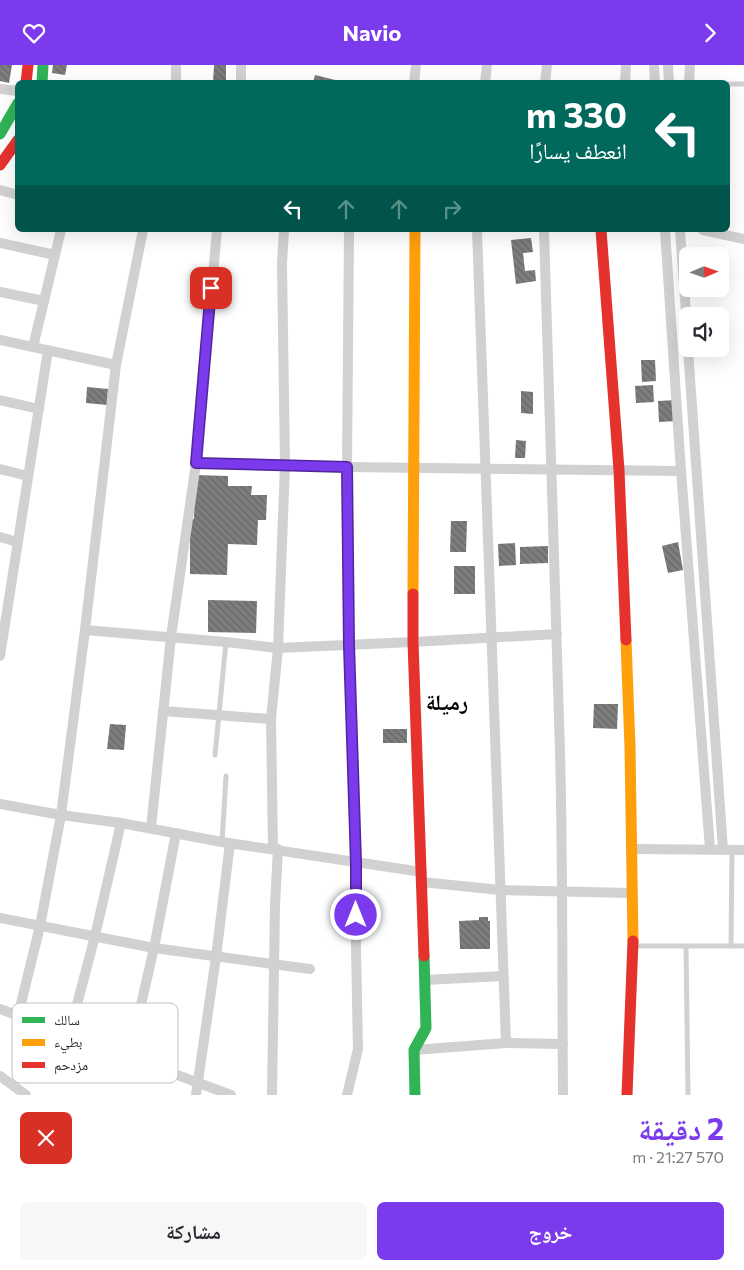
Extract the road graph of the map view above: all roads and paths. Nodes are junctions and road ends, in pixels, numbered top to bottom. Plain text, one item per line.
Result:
1 (28, 65) edge
2 (43, 65) edge
3 (176, 65) edge
4 (241, 65) edge
5 (416, 65) edge
6 (487, 65) edge
7 (547, 65) edge
8 (626, 65) edge
9 (654, 65) edge
10 (668, 65) edge
11 (690, 65) edge
12 (32, 80) edge
13 (34, 80) edge
14 (176, 80) edge
15 (241, 80) edge
16 (414, 80) edge
17 (485, 80) edge
18 (545, 80) edge
19 (625, 80) edge
20 (655, 80) edge
21 (669, 80) edge
22 (689, 80) edge
23 (730, 83) edge
24 (744, 84) edge
25 (0, 89) edge
26 (15, 91) edge
27 (15, 108) edge
28 (0, 134) edge
29 (15, 144) edge
30 (0, 165) edge
31 (0, 190) edge
32 (15, 194) edge
33 (61, 232) edge
34 (143, 232) edge
35 (216, 232) edge
36 (284, 232) edge
37 (349, 232) edge
38 (415, 232) edge
39 (476, 232) edge
40 (544, 232) edge
41 (601, 232) edge
42 (665, 232) edge
43 (680, 232) edge
44 (712, 232) edge
45 (744, 239) edge
46 (0, 243) edge
47 (55, 255) junction
48 (0, 292) edge
49 (44, 301) junction
50 (686, 307) edge
51 (0, 340) edge
52 (33, 347) junction
53 (48, 350) junction
54 (689, 357) edge
55 (116, 365) junction
56 (0, 400) edge
57 (39, 409) junction
58 (196, 463) junction
59 (285, 465) junction
60 (347, 467) junction
61 (414, 468) junction
62 (0, 469) edge
63 (485, 469) junction
64 (552, 469) junction
65 (619, 470) junction
66 (681, 471) junction
67 (28, 476) junction
68 (0, 537) edge
69 (18, 542) junction
70 (4, 604) edge
71 (85, 630) junction
72 (557, 634) junction
73 (171, 637) junction
74 (491, 638) junction
75 (226, 642) junction
76 (413, 642) junction
77 (349, 645) junction
78 (278, 647) junction
79 (0, 656) edge
80 (163, 711) junction
81 (219, 715) junction
82 (271, 719) junction
83 (215, 755) dead end
84 (226, 776) dead end
85 (0, 804) edge
86 (61, 815) junction
87 (121, 823) junction
88 (151, 828) junction
89 (176, 833) junction
90 (226, 842) junction
91 (276, 849) junction
92 (632, 849) junction
93 (710, 849) junction
94 (728, 850) junction
95 (744, 850) edge
96 (356, 863) junction
97 (422, 877) junction
98 (500, 890) junction
99 (562, 892) junction
100 (632, 893) junction
101 (0, 918) edge
102 (40, 926) junction
103 (95, 936) junction
104 (633, 946) junction
105 (686, 946) junction
106 (731, 946) junction
107 (744, 946) edge
108 (154, 948) junction
109 (216, 957) junction
110 (274, 964) junction
111 (310, 969) dead end
112 (503, 976) junction
113 (425, 980) junction
114 (21, 1003) edge
115 (77, 1003) edge
116 (141, 1003) edge
117 (0, 1009) edge
118 (12, 1014) edge
119 (506, 1043) junction
120 (563, 1044) junction
121 (414, 1050) junction
122 (0, 1076) edge
123 (178, 1076) edge
124 (197, 1083) junction
125 (26, 1095) edge
126 (196, 1095) edge
127 (231, 1095) edge
128 (272, 1095) edge
129 (347, 1095) edge
130 (415, 1095) edge
131 (563, 1095) edge
132 (627, 1095) edge
133 (688, 1095) edge

1 - 12 street
2 - 13 street
3 - 14 street
4 - 15 street
5 - 16 street
6 - 17 street
7 - 18 street
8 - 19 street
9 - 20 street
10 - 21 street
11 - 22 street
23 - 24 lane
25 - 26 street
27 - 28 street
29 - 30 street
31 - 32 street
33 - 47 street
34 - 55 street
35 - 58 street
36 - 59 street
37 - 60 street
38 - 61 street
39 - 63 street
40 - 64 street
41 - 65 street
42 - 66 street
43 - 50 street
44 - 45 street
46 - 47 street
47 - 49 street
48 - 49 street
49 - 52 street
51 - 52 street
52 - 53 street
53 - 55 street
53 - 57 street
54 - 94 street
55 - 71 street
56 - 57 street
57 - 67 street
58 - 59 street
58 - 73 street
59 - 60 street
59 - 78 street
60 - 61 street
60 - 77 street
61 - 63 street
61 - 76 street
62 - 67 street
63 - 64 street
63 - 74 street
64 - 65 street
64 - 72 street
65 - 66 street
65 - 92 street
66 - 93 street
67 - 69 street
68 - 69 street
69 - 70 street
70 - 79 street
71 - 73 street
71 - 86 street
72 - 74 street
72 - 99 street
73 - 75 street
73 - 80 street
74 - 76 street
74 - 98 street
75 - 78 street
75 - 81 lane
76 - 77 street
76 - 97 street
77 - 78 street
77 - 96 street
78 - 82 street
80 - 81 street
80 - 88 street
81 - 82 street
81 - 83 lane
82 - 91 street
84 - 90 lane
85 - 86 street
86 - 87 street
86 - 102 street
87 - 88 street
87 - 103 street
88 - 89 street
89 - 90 street
89 - 108 street
90 - 91 street
90 - 109 street
91 - 96 street
91 - 110 street
92 - 93 street
92 - 100 street
93 - 94 street
94 - 95 street
94 - 106 lane
96 - 97 street
96 - 129 street
97 - 98 street
97 - 113 street
98 - 99 street
98 - 112 street
99 - 100 street
99 - 120 street
100 - 104 street
101 - 102 street
102 - 103 street
102 - 114 street
103 - 108 street
103 - 115 street
104 - 105 lane
104 - 132 street
105 - 106 lane
105 - 133 lane
106 - 107 lane
108 - 109 street
108 - 116 street
109 - 110 street
109 - 124 street
110 - 111 street
110 - 128 street
112 - 113 street
112 - 119 street
113 - 121 street
117 - 118 street
119 - 120 street
119 - 121 street
120 - 131 street
121 - 130 street
122 - 125 street
123 - 124 street
124 - 126 street
124 - 127 street

